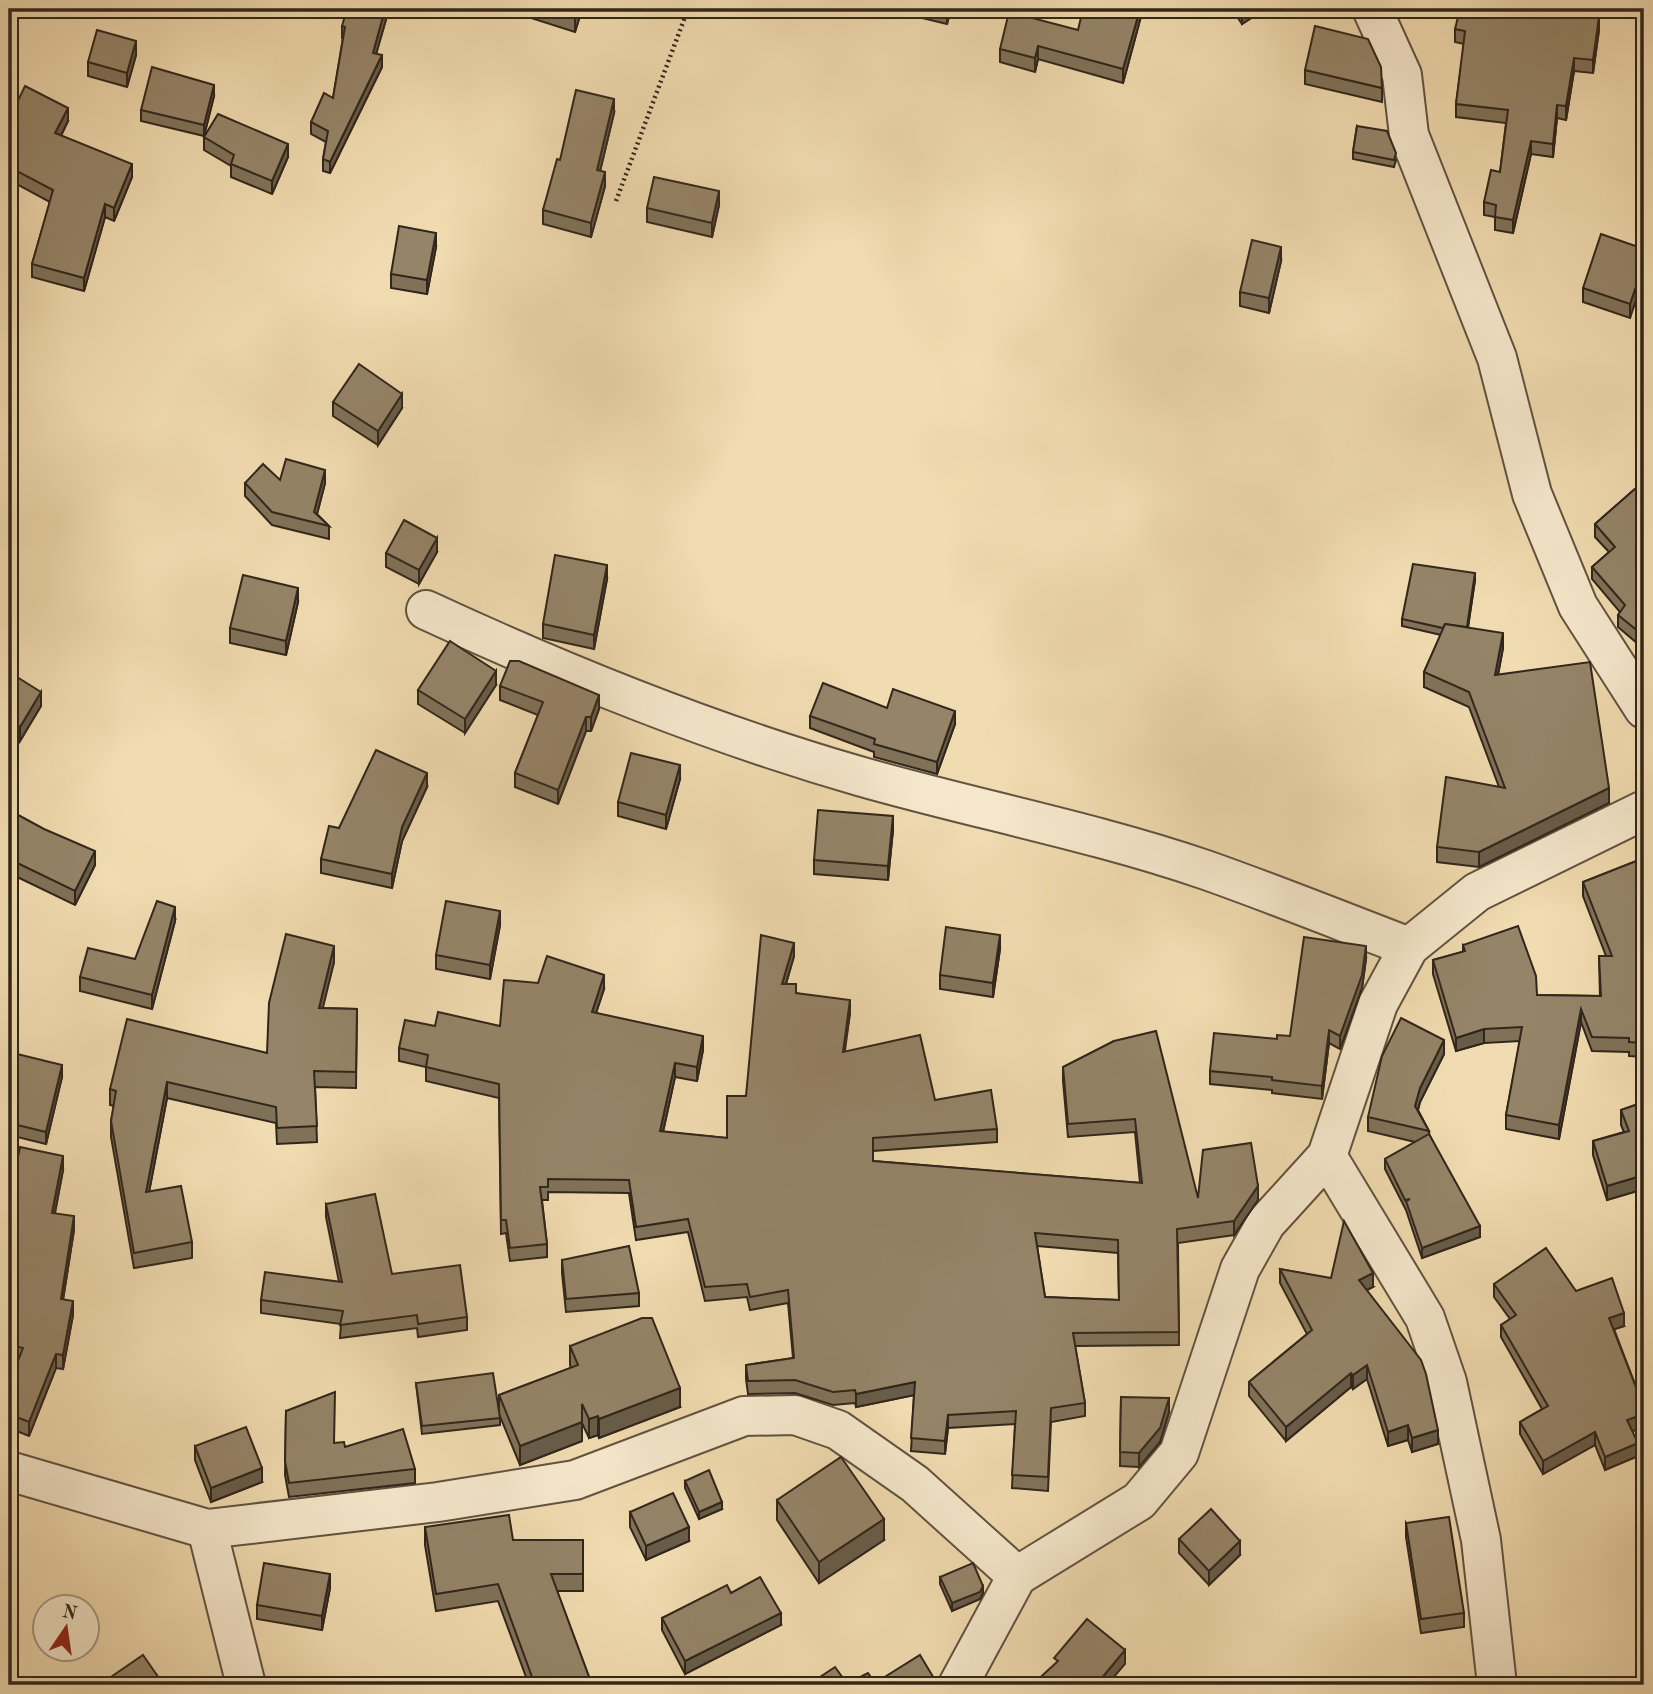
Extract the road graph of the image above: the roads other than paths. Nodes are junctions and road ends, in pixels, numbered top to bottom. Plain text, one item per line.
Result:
1 (1372, 9) edge
2 (426, 610) dead end
3 (1644, 709) edge
4 (1644, 810) edge
5 (1409, 947) junction
6 (1327, 1156) junction
7 (9, 1471) edge
8 (206, 1529) junction
9 (1017, 1576) junction
10 (246, 1685) edge
11 (958, 1685) edge
12 (1497, 1685) edge

1 - 3 street
2 - 5 street
4 - 5 street
5 - 6 street
6 - 9 street
6 - 12 street
7 - 8 street
8 - 9 street
8 - 10 street
9 - 11 street

